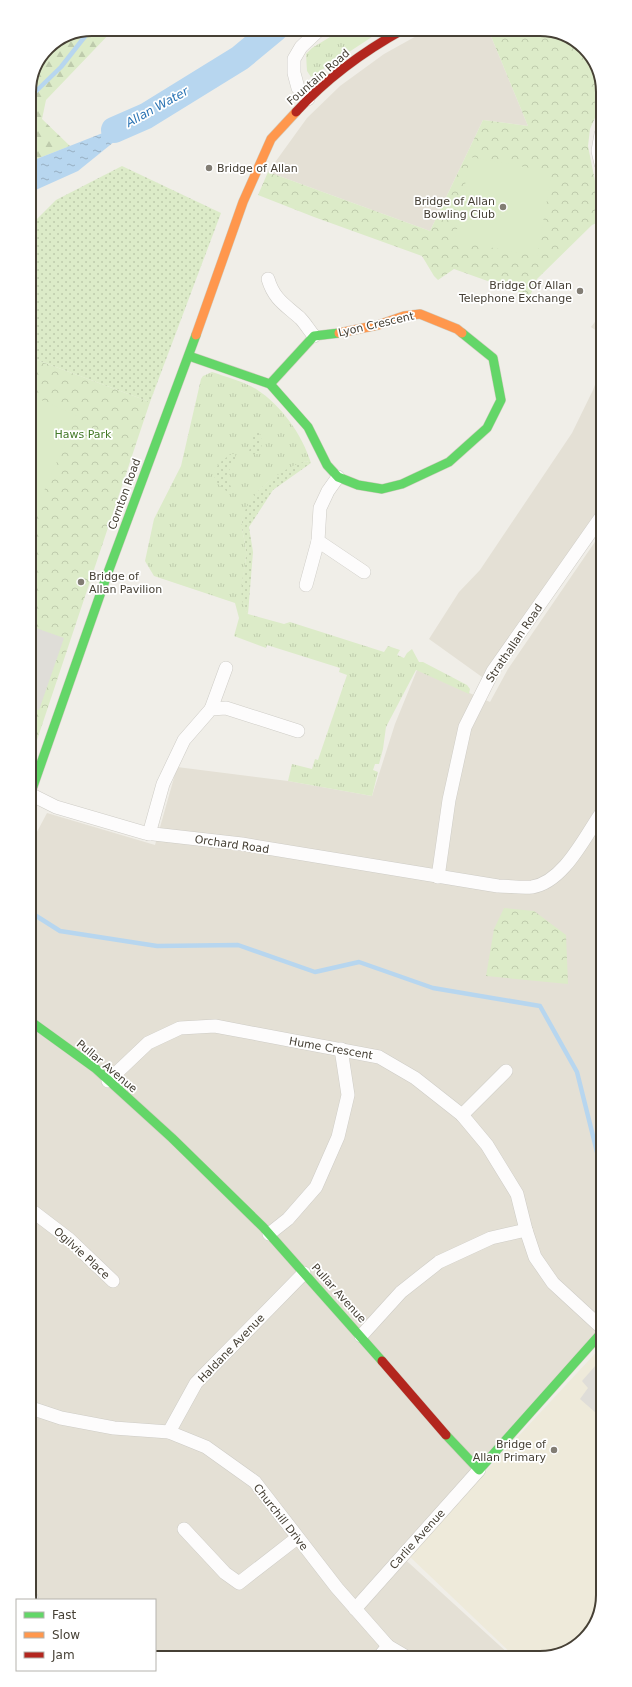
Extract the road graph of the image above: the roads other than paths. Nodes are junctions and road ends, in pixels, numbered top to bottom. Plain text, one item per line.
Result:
1 (312, 36) edge
2 (391, 36) edge
3 (308, 99) junction
4 (243, 202) joint
5 (268, 279) dead end
6 (314, 336) junction
7 (189, 356) junction
8 (270, 384) junction
9 (338, 477) junction
10 (596, 524) edge
11 (318, 541) junction
12 (364, 572) dead end
13 (306, 585) dead end
14 (226, 668) dead end
15 (212, 709) junction
16 (298, 731) dead end
17 (36, 778) edge
18 (36, 798) edge
19 (596, 821) edge
20 (149, 834) junction
21 (438, 877) junction
22 (36, 1025) edge
23 (342, 1050) junction
24 (506, 1071) dead end
25 (108, 1081) junction
26 (462, 1115) junction
27 (36, 1214) edge
28 (526, 1230) junction
29 (269, 1234) junction
30 (304, 1273) junction
31 (113, 1281) dead end
32 (596, 1324) edge
33 (361, 1336) junction
34 (596, 1338) edge
35 (36, 1410) edge
36 (169, 1432) junction
37 (479, 1470) junction
38 (184, 1529) dead end
39 (297, 1538) junction
40 (355, 1608) junction
41 (388, 1646) junction
42 (384, 1651) edge
43 (396, 1651) edge

1 - 3 street
2 - 3 street, Fountain Road
3 - 4 street, Fountain Road
4 - 7 street, Cornton Road
5 - 6 street
6 - 8 street
6 - 9 street, Lyon Crescent
7 - 8 street, Lyon Crescent
7 - 17 street, Cornton Road
8 - 9 street, Lyon Crescent
9 - 11 street
10 - 21 street, Strathallan Road
11 - 12 street
11 - 13 street
14 - 15 street
15 - 16 street
15 - 20 street
18 - 20 street, Orchard Road
19 - 21 street, Orchard Road
20 - 21 street, Orchard Road
22 - 25 street, Pullar Avenue
23 - 25 street, Hume Crescent
23 - 26 street, Hume Crescent
23 - 29 street
24 - 26 street
25 - 29 street, Pullar Avenue
26 - 28 street, Hume Crescent
27 - 31 street, Ogilvie Place
28 - 32 street, Hume Crescent
28 - 33 street
29 - 30 street, Pullar Avenue
30 - 33 street, Pullar Avenue
30 - 36 street, Haldane Avenue
33 - 37 street, Pullar Avenue
34 - 37 street
35 - 36 street, Churchill Drive
36 - 39 street, Churchill Drive
37 - 40 street, Carlie Avenue
38 - 39 street
39 - 40 street, Churchill Drive
40 - 41 street, Churchill Drive
41 - 42 street
41 - 43 street, Churchill Drive

